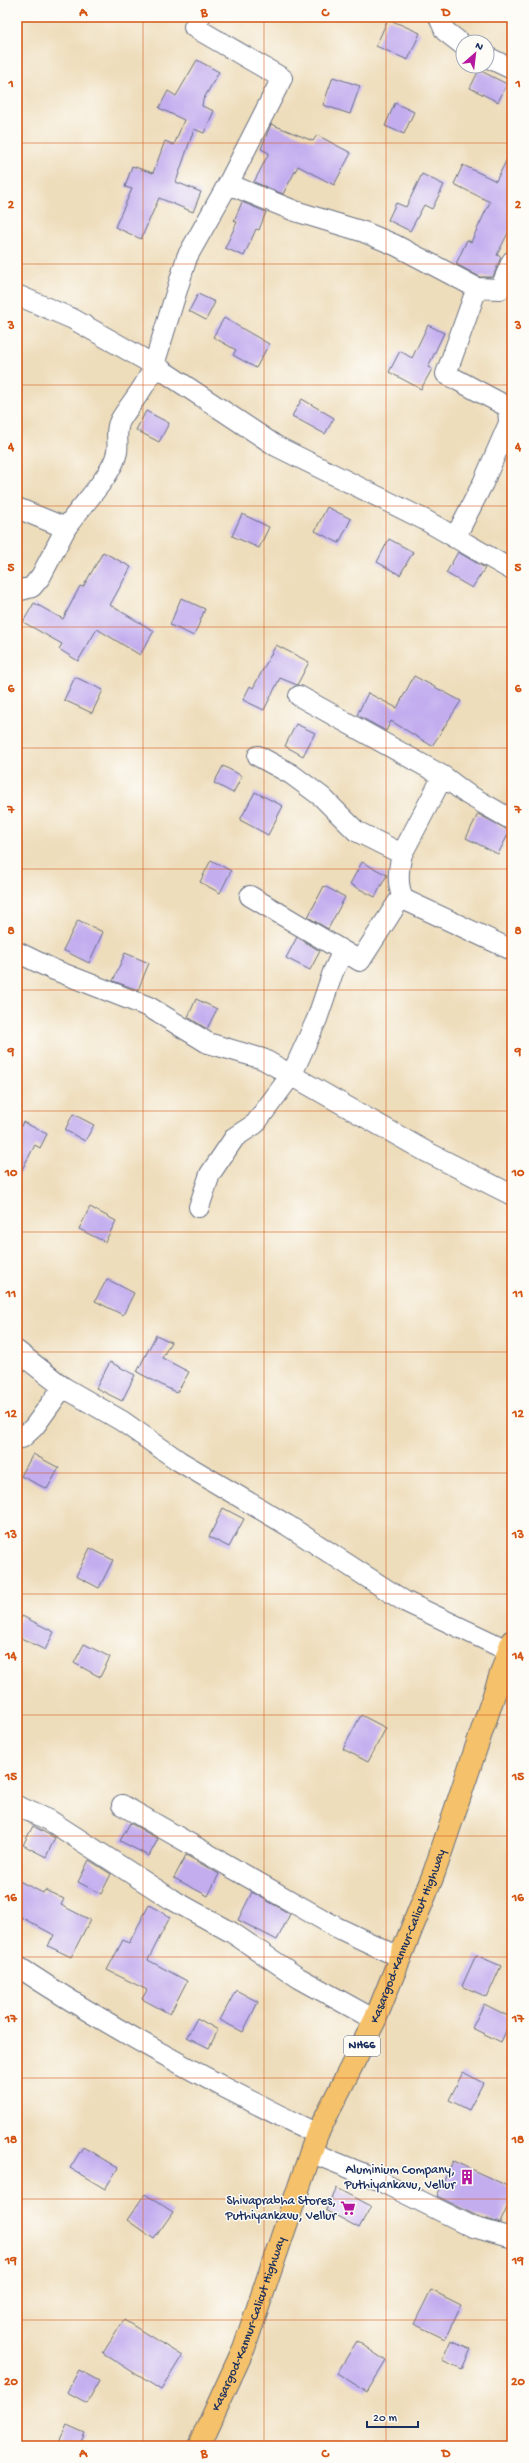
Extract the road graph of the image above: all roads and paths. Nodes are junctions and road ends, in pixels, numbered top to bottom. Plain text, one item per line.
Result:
1 (200, 17) edge
2 (439, 17) edge
3 (455, 39) edge
4 (495, 61) edge
5 (512, 69) edge
6 (228, 184) junction
7 (512, 261) edge
8 (477, 288) junction
9 (506, 292) edge
10 (17, 295) edge
11 (154, 365) junction
12 (17, 508) edge
13 (66, 528) junction
14 (456, 538) junction
15 (512, 570) edge
16 (17, 591) edge
17 (299, 696) dead end
18 (258, 756) dead end
19 (443, 776) junction
20 (512, 820) edge
21 (402, 854) junction
22 (250, 896) dead end
23 (403, 899) junction
24 (512, 950) edge
25 (343, 951) junction
26 (17, 952) edge
27 (292, 1074) junction
28 (512, 1195) edge
29 (199, 1207) dead end
30 (17, 1351) edge
31 (63, 1387) junction
32 (17, 1437) edge
33 (510, 1646) edge
34 (122, 1805) dead end
35 (17, 1806) edge
36 (399, 1958) junction
37 (17, 1966) edge
38 (375, 2020) junction
39 (314, 2143) junction
40 (512, 2238) edge
41 (199, 2446) edge

1 - 6 street
2 - 3 street
4 - 5 street
6 - 8 street
6 - 11 street
7 - 9 street
8 - 9 street
8 - 14 street
10 - 11 street
11 - 13 street
11 - 14 street
12 - 13 street
13 - 16 street
14 - 15 street
17 - 19 street
18 - 21 street
19 - 20 street
19 - 21 street
21 - 23 street
22 - 25 street
23 - 24 street
23 - 25 street
25 - 27 street
26 - 27 street
27 - 28 street
27 - 29 street
30 - 31 street
31 - 32 street
31 - 33 street
33 - 36 highway, Kasargod-Kannur-Calicut Highway / NH66
34 - 36 street
35 - 38 street
36 - 38 highway, Kasargod-Kannur-Calicut Highway / NH66
37 - 39 street
38 - 39 highway, Kasargod-Kannur-Calicut Highway / NH66
39 - 40 street
39 - 41 highway, Kasargod-Kannur-Calicut Highway / NH66

